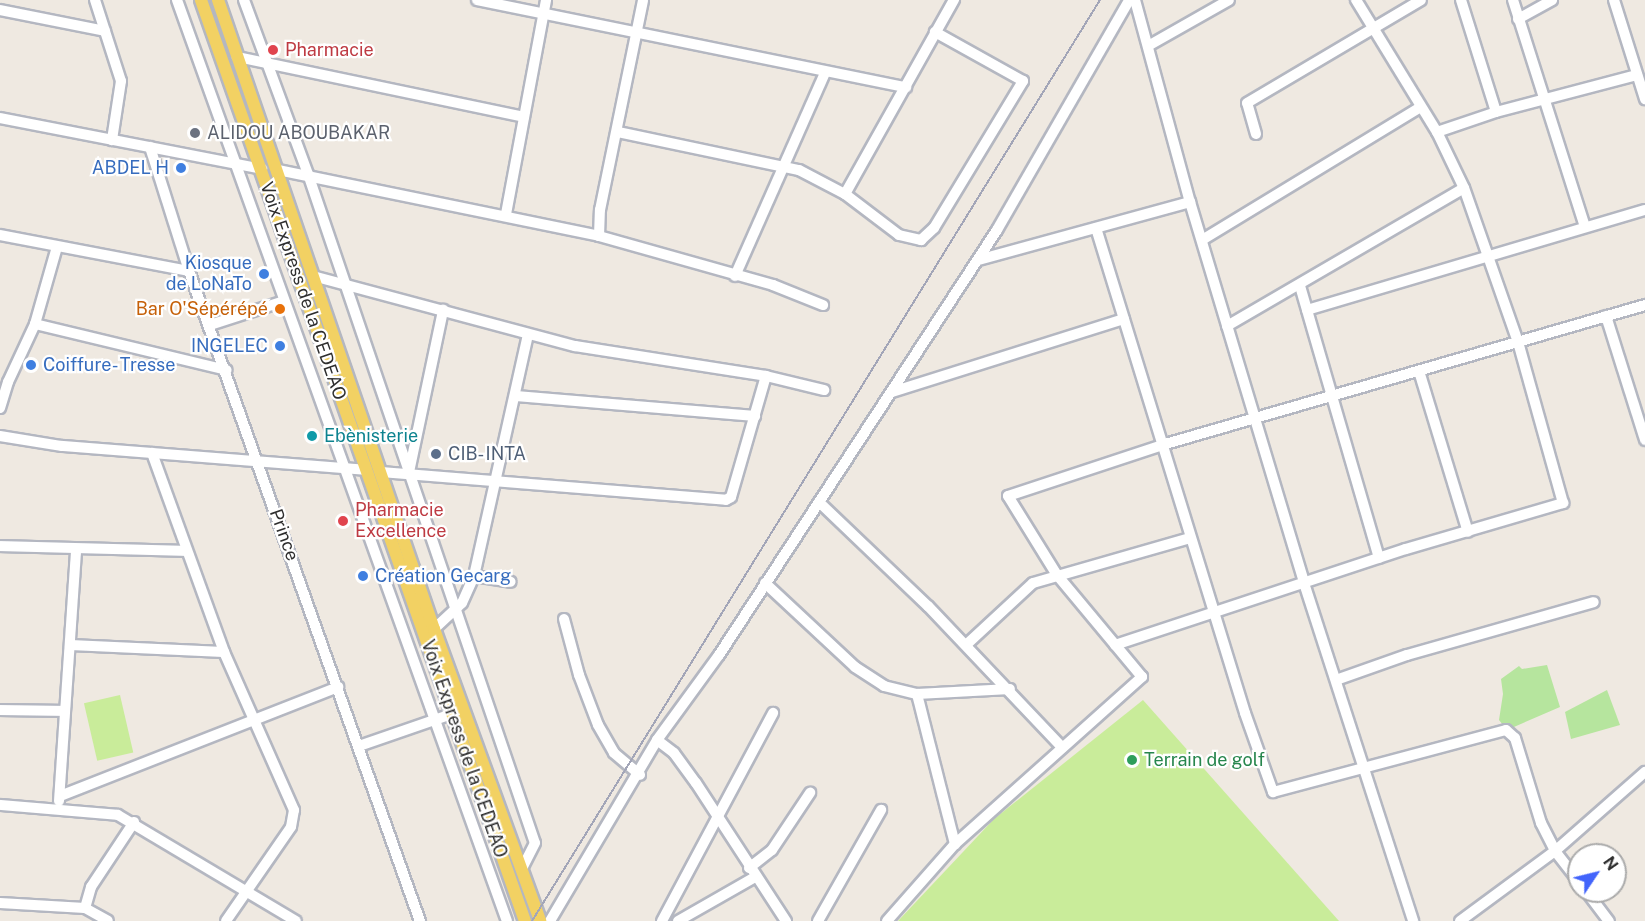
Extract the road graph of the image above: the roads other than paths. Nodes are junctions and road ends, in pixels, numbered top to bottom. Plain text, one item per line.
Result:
1 (95, 0) edge
2 (177, 0) edge
3 (201, 0) edge
4 (218, 0) edge
5 (244, 0) edge
6 (477, 0) edge
7 (546, 0) edge
8 (643, 0) edge
9 (954, 0) edge
10 (1129, 0) edge
11 (1135, 0) edge
12 (1229, 0) edge
13 (1356, 0) edge
14 (1421, 0) edge
15 (1461, 0) edge
16 (1513, 0) edge
17 (1552, 0) edge
18 (1614, 0) edge
19 (0, 10) edge
20 (544, 14) junction
21 (1518, 19) junction
22 (1373, 30) junction
23 (105, 31) junction
24 (935, 32) junction
25 (636, 33) junction
26 (1148, 46) junction
27 (237, 57) junction
28 (267, 63) junction
29 (825, 73) junction
30 (1637, 75) junction
31 (906, 87) junction
32 (1645, 99) edge
33 (1544, 100) junction
34 (1419, 108) junction
35 (1496, 112) junction
36 (524, 117) junction
37 (0, 118) edge
38 (618, 132) junction
39 (1437, 132) junction
40 (1256, 134) dead end
41 (112, 140) junction
42 (150, 147) junction
43 (783, 165) junction
44 (236, 166) junction
45 (262, 170) junction
46 (278, 170) junction
47 (308, 174) junction
48 (1464, 188) junction
49 (845, 194) junction
50 (1190, 202) junction
51 (1645, 210) edge
52 (506, 214) junction
53 (1585, 227) junction
54 (1096, 228) junction
55 (0, 235) edge
56 (599, 236) junction
57 (1202, 240) junction
58 (57, 247) junction
59 (1490, 255) junction
60 (978, 260) junction
61 (189, 271) junction
62 (313, 276) junction
63 (735, 276) junction
64 (344, 284) junction
65 (1300, 286) junction
66 (284, 301) junction
67 (823, 305) dead end
68 (1645, 305) edge
69 (443, 310) junction
70 (1307, 310) junction
71 (1606, 316) junction
72 (1124, 319) junction
73 (35, 324) junction
74 (210, 326) junction
75 (1227, 326) junction
76 (528, 335) junction
77 (1518, 342) junction
78 (227, 370) junction
79 (1419, 371) junction
80 (766, 376) junction
81 (824, 390) dead end
82 (892, 392) junction
83 (516, 396) junction
84 (1332, 396) junction
85 (0, 408) edge
86 (755, 416) junction
87 (1254, 419) junction
88 (0, 436) edge
89 (1645, 440) edge
90 (1162, 445) junction
91 (152, 453) junction
92 (259, 462) junction
93 (345, 468) junction
94 (366, 470) junction
95 (381, 472) junction
96 (409, 473) junction
97 (497, 481) junction
98 (819, 502) junction
99 (1468, 531) junction
100 (1190, 538) junction
101 (0, 546) edge
102 (76, 550) junction
103 (185, 551) junction
104 (1379, 558) junction
105 (1057, 574) junction
106 (474, 576) junction
107 (511, 582) dead end
108 (765, 583) junction
109 (1304, 583) junction
110 (1594, 602) dead end
111 (455, 610) junction
112 (1214, 610) junction
113 (564, 619) dead end
114 (434, 629) junction
115 (70, 645) junction
116 (966, 645) junction
117 (1115, 645) junction
118 (224, 652) junction
119 (1336, 680) junction
120 (338, 687) junction
121 (1010, 689) junction
122 (916, 693) junction
123 (0, 710) edge
124 (65, 711) junction
125 (773, 713) dead end
126 (452, 714) junction
127 (437, 719) junction
128 (255, 720) junction
129 (657, 740) junction
130 (359, 746) junction
131 (1062, 747) junction
132 (1363, 768) junction
133 (1645, 772) edge
134 (639, 775) junction
135 (810, 792) dead end
136 (60, 796) junction
137 (0, 805) edge
138 (58, 810) junction
139 (881, 810) dead end
140 (720, 819) junction
141 (134, 822) junction
142 (955, 844) junction
143 (1555, 851) junction
144 (1567, 866) edge
145 (522, 868) junction
146 (752, 872) junction
147 (247, 891) junction
148 (0, 903) edge
149 (1595, 903) edge
150 (85, 908) junction
151 (559, 916) edge
152 (522, 920) edge
153 (1608, 920) edge
154 (108, 921) edge
155 (226, 921) edge
156 (296, 921) edge
157 (420, 921) edge
158 (507, 921) edge
159 (540, 921) edge
160 (550, 921) edge
161 (662, 921) edge
162 (678, 921) edge
163 (786, 921) edge
164 (818, 921) edge
165 (887, 921) edge
166 (1413, 921) edge
167 (1460, 921) edge

1 - 23 street
2 - 44 street
3 - 45 main road, Voix Express de la CEDEAO
4 - 27 main road
5 - 28 street
6 - 20 street
7 - 20 street
8 - 25 street
9 - 24 street
10 - 60 street
11 - 26 street
12 - 26 street
13 - 22 street
14 - 22 street
15 - 35 street
16 - 21 street
17 - 21 street
18 - 30 street
19 - 23 street
20 - 25 street
20 - 36 street
21 - 33 street
22 - 34 street
22 - 40 street
23 - 41 street
24 - 31 street
24 - 49 street
25 - 29 street
25 - 38 street
26 - 50 street
27 - 28 street
27 - 46 main road
28 - 36 street
28 - 47 street
29 - 31 street
29 - 43 street
30 - 32 street
30 - 33 street
31 - 49 street
33 - 35 street
33 - 53 street
34 - 39 street
34 - 57 street
35 - 39 street
36 - 52 street
37 - 41 street
38 - 43 street
38 - 56 street
39 - 48 street
41 - 42 street
42 - 44 street
42 - 61 street, Prince
43 - 49 street
43 - 63 street
44 - 45 street
44 - 66 street
45 - 94 main road, Voix Express de la CEDEAO
46 - 47 street
46 - 62 main road
47 - 52 street
47 - 64 street
48 - 59 street
48 - 65 street
50 - 54 street
50 - 57 street
51 - 53 street
52 - 56 street
53 - 59 street
54 - 60 street
54 - 72 street
55 - 58 street
56 - 63 street
57 - 75 street
58 - 61 street
58 - 73 street
59 - 70 street
59 - 77 street
60 - 82 street
61 - 74 street, Prince
62 - 64 street
62 - 95 main road
63 - 67 street
64 - 69 street
64 - 96 street
65 - 70 street
65 - 75 street
66 - 74 street
66 - 93 street
68 - 71 street
69 - 76 street
69 - 96 street
70 - 84 street
71 - 77 street
71 - 89 street
72 - 82 street
72 - 90 street
73 - 78 street
73 - 85 street
74 - 78 street, Prince
75 - 87 street
76 - 80 street
76 - 83 street
77 - 79 street
77 - 99 street
78 - 92 street, Prince
79 - 84 street
79 - 99 street
80 - 81 street
80 - 86 street
82 - 98 street
83 - 86 street
83 - 97 street
84 - 87 street
84 - 104 street
86 - 97 street
87 - 90 street
87 - 109 street
88 - 91 street
90 - 100 street
90 - 105 street
91 - 92 street
91 - 103 street
92 - 93 street
92 - 120 street, Prince
93 - 94 street
93 - 127 street
94 - 126 main road, Voix Express de la CEDEAO
95 - 96 street
95 - 114 main road
96 - 97 street
96 - 111 street
97 - 106 street
98 - 108 street
98 - 116 street
99 - 104 street
100 - 105 street
100 - 112 street
101 - 102 street
102 - 103 street
102 - 115 street
103 - 118 street
104 - 109 street
105 - 116 street
105 - 117 street
106 - 107 street
106 - 111 street
108 - 122 street
108 - 129 street
109 - 112 street
109 - 119 street
110 - 119 street
111 - 114 street
111 - 145 street
112 - 117 street
112 - 132 street
113 - 134 street
114 - 145 main road
115 - 118 street
115 - 124 street
116 - 121 street
117 - 131 street
118 - 128 street
119 - 132 street
120 - 128 street
120 - 130 street, Prince
121 - 122 street
121 - 131 street
122 - 142 street
123 - 124 street
124 - 136 street
125 - 140 street
126 - 127 street
126 - 152 main road, Voix Express de la CEDEAO
127 - 130 street
127 - 158 street
128 - 136 street
128 - 147 street
129 - 134 street
129 - 140 street
130 - 157 street, Prince
131 - 142 street
132 - 143 street
132 - 166 street
133 - 143 street
134 - 151 street
135 - 146 street
136 - 138 street
137 - 138 street
138 - 141 street
139 - 164 street
140 - 146 street
140 - 161 street
141 - 147 street
141 - 150 street
142 - 165 street
143 - 144 street
143 - 167 street
145 - 159 main road
146 - 162 street
146 - 163 street
147 - 155 street
147 - 156 street
148 - 150 street
149 - 153 street
150 - 154 street
151 - 160 street

